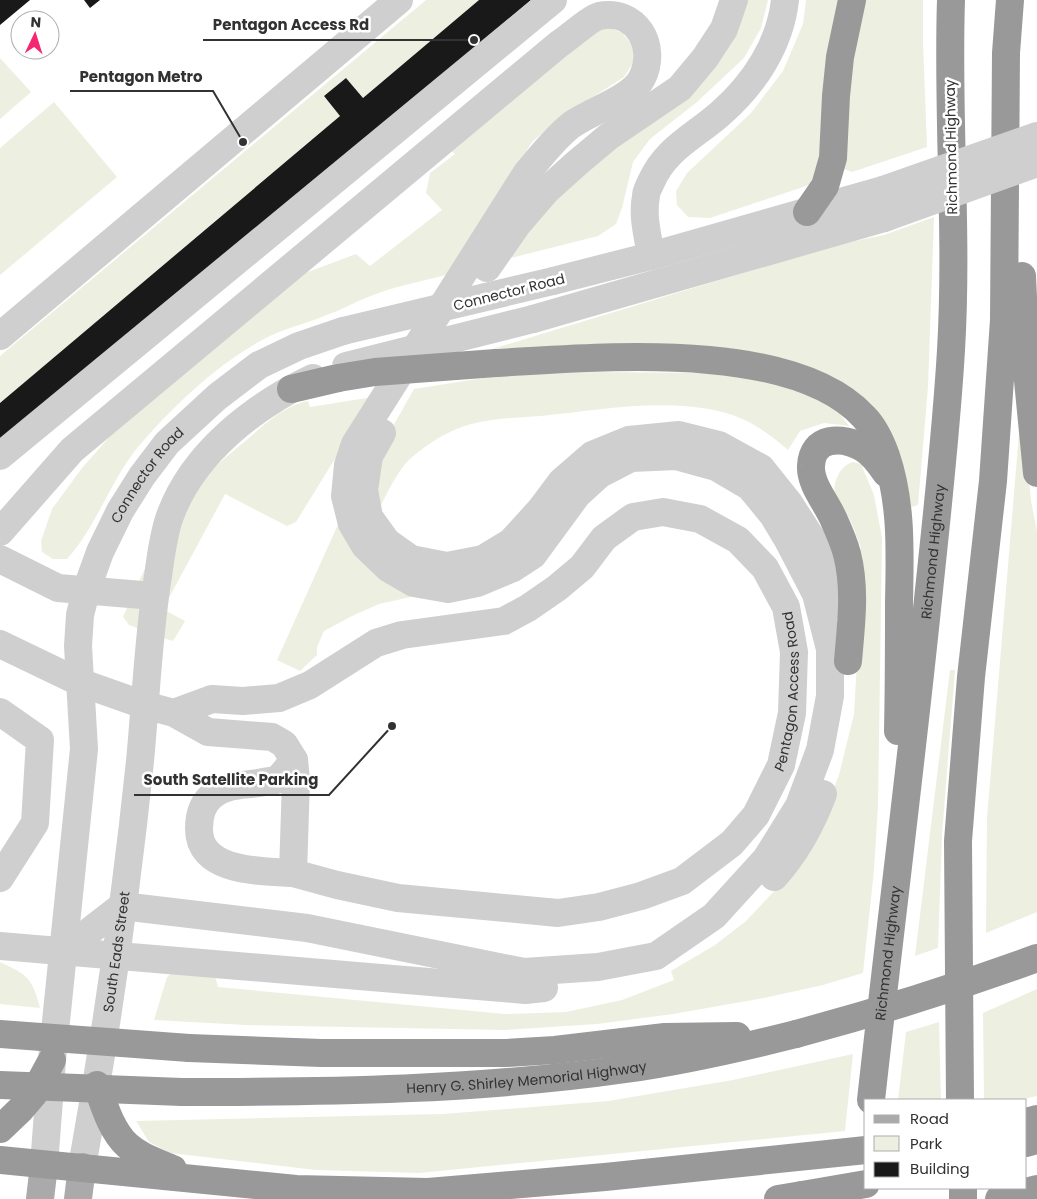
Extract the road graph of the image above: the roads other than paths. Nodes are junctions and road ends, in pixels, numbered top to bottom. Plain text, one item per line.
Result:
1 (399, 0) edge
2 (553, 0) edge
3 (734, 0) edge
4 (785, 0) edge
5 (852, 0) edge
6 (951, 0) edge
7 (1010, 0) edge
8 (1006, 95) junction
9 (1037, 136) edge
10 (1037, 163) edge
11 (807, 212) junction
12 (652, 256) junction
13 (0, 336) edge
14 (337, 373) junction
15 (291, 389) joint
16 (0, 456) edge
17 (1037, 473) edge
18 (894, 489) junction
19 (0, 532) edge
20 (0, 558) edge
21 (86, 591) junction
22 (154, 596) junction
23 (0, 644) edge
24 (848, 660) junction
25 (79, 682) junction
26 (144, 705) junction
27 (0, 712) edge
28 (174, 713) junction
29 (294, 760) junction
30 (293, 873) junction
31 (0, 878) edge
32 (896, 878) junction
33 (122, 906) junction
34 (0, 946) edge
35 (64, 951) junction
36 (116, 955) junction
37 (1037, 958) edge
38 (0, 1034) edge
39 (796, 1034) junction
40 (52, 1060) junction
41 (0, 1085) edge
42 (97, 1085) junction
43 (871, 1099) edge
44 (960, 1099) edge
45 (0, 1129) edge
46 (864, 1150) edge
47 (0, 1160) edge
48 (44, 1165) junction
49 (864, 1166) edge
50 (82, 1168) junction
51 (197, 1180) junction
52 (864, 1184) edge
53 (790, 1197) edge
54 (40, 1199) edge
55 (78, 1199) edge
56 (860, 1199) edge

1 - 13 street
2 - 16 street
3 - 24 street
4 - 12 street
5 - 11 highway
6 - 32 highway, Richmond Highway
7 - 8 highway
8 - 17 highway
8 - 44 highway
9 - 11 street, Connector Road, bridge
10 - 14 street, bridge
11 - 12 street, Connector Road
12 - 21 street, Connector Road, bridge
14 - 15 highway
14 - 18 highway, bridge
15 - 22 street
18 - 24 highway
18 - 32 highway
19 - 33 street
20 - 21 street
21 - 22 street
21 - 25 street, Connector Road
22 - 26 street
23 - 25 street
24 - 36 street
25 - 26 street
25 - 35 street, Connector Road
26 - 28 street
26 - 33 street, South Eads Street
27 - 31 street
28 - 29 street
28 - 30 street, Pentagon Access Road
29 - 30 street
29 - 30 street, Pentagon Access Road
32 - 43 highway, Richmond Highway
33 - 35 street
33 - 36 street, South Eads Street
34 - 35 street
35 - 36 street
35 - 40 street
36 - 42 street, South Eads Street
37 - 39 highway, Henry G. Shirley Memorial Highway, bridge
38 - 39 highway, bridge
39 - 41 highway, Henry G. Shirley Memorial Highway, bridge
40 - 45 highway
40 - 48 street
42 - 50 street, South Eads Street
42 - 51 highway
46 - 51 highway
47 - 48 highway
48 - 50 highway
48 - 54 main road
49 - 56 highway
50 - 51 highway
50 - 55 main road, South Eads Street
52 - 53 highway, bridge

